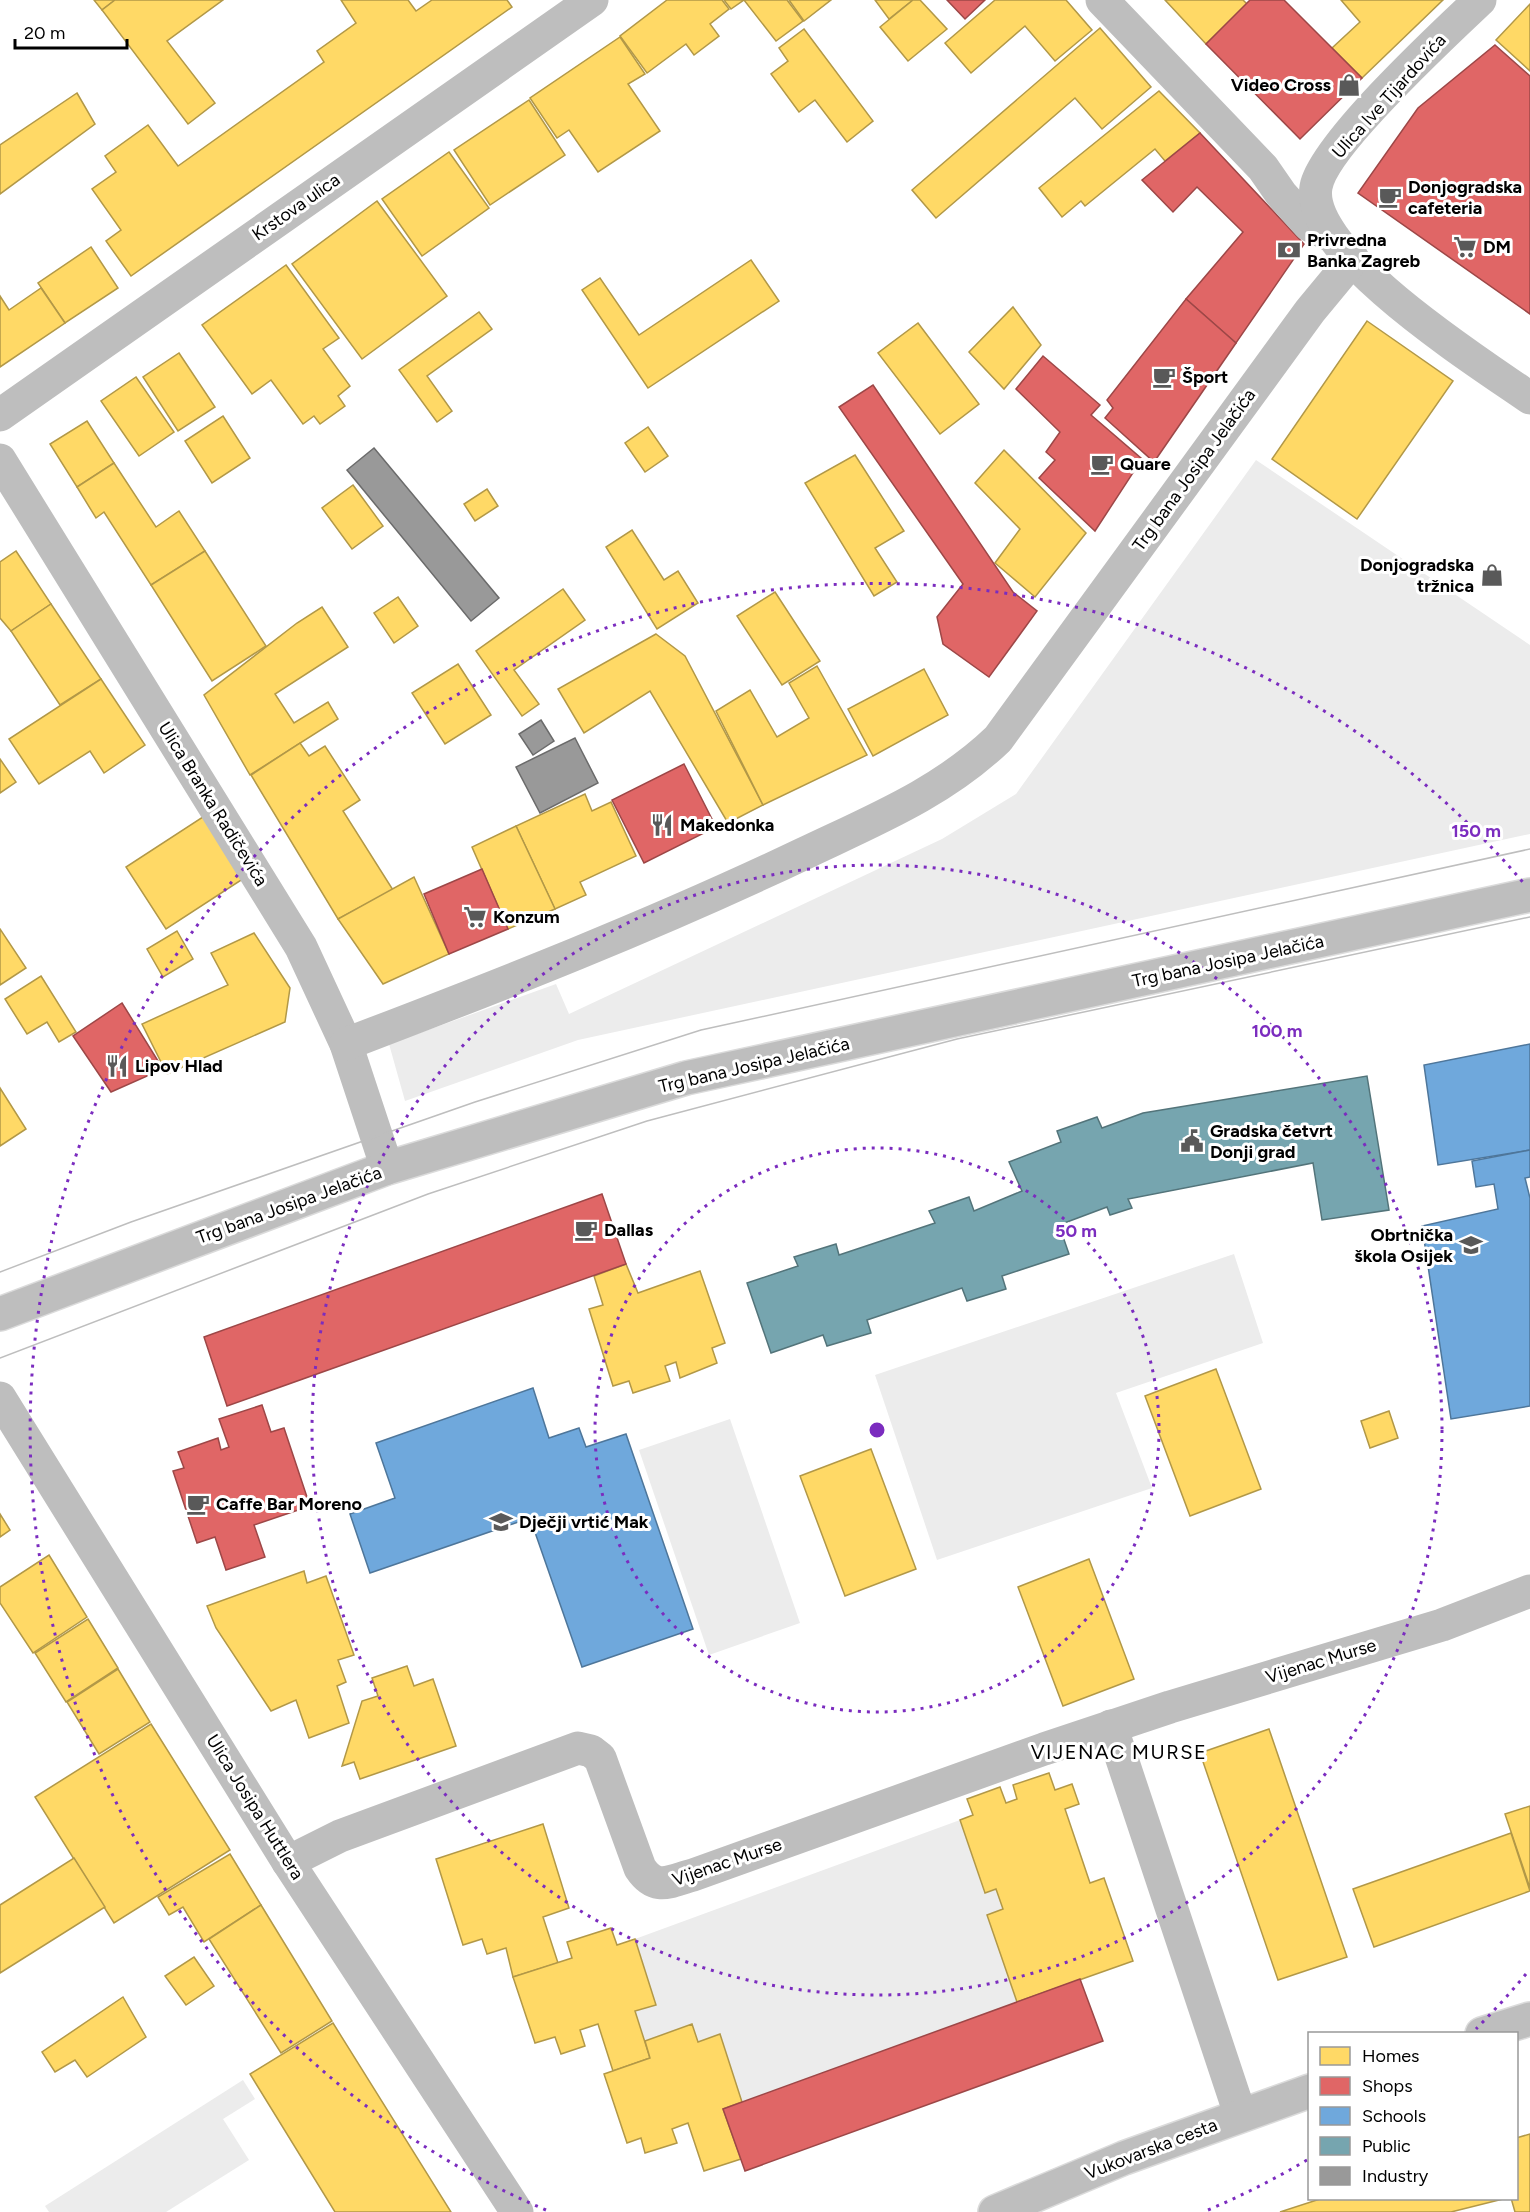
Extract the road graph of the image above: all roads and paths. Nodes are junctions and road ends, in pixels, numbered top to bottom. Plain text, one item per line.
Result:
1 (592, 0) edge
2 (1102, 0) edge
3 (1480, 0) edge
4 (1263, 168) junction
5 (1320, 173) junction
6 (1330, 235) junction
7 (1353, 259) junction
8 (1530, 398) edge
9 (0, 415) edge
10 (0, 460) edge
11 (1530, 895) edge
12 (346, 1044) junction
13 (387, 1168) junction
14 (0, 1314) edge
15 (0, 1398) edge
16 (1530, 1591) edge
17 (1111, 1726) junction
18 (288, 1862) junction
19 (1530, 2019) edge
20 (1488, 2032) edge
21 (1308, 2092) edge
22 (1240, 2114) junction
23 (517, 2212) edge
24 (995, 2212) edge

1 - 9 street, Krstova ulica
2 - 4 street
3 - 5 street, Ulica Ive Tijardovića
4 - 5 street
4 - 6 street
5 - 6 street, Ulica Ive Tijardovića
6 - 7 street
7 - 8 street
7 - 12 street, Trg bana Josipa Jelačića
10 - 12 street, Ulica Branka Radičevića
11 - 13 street, Trg bana Josipa Jelačića
12 - 13 street, Ulica Branka Radičevića
13 - 14 street, Trg bana Josipa Jelačića
15 - 18 street, Ulica Josipa Huttlera
16 - 17 street, Vijenac Murse
17 - 18 street, Vijenac Murse
17 - 22 street
18 - 23 street, Ulica Josipa Huttlera
19 - 20 street
21 - 22 street, Vukovarska cesta
22 - 24 street, Vukovarska cesta

